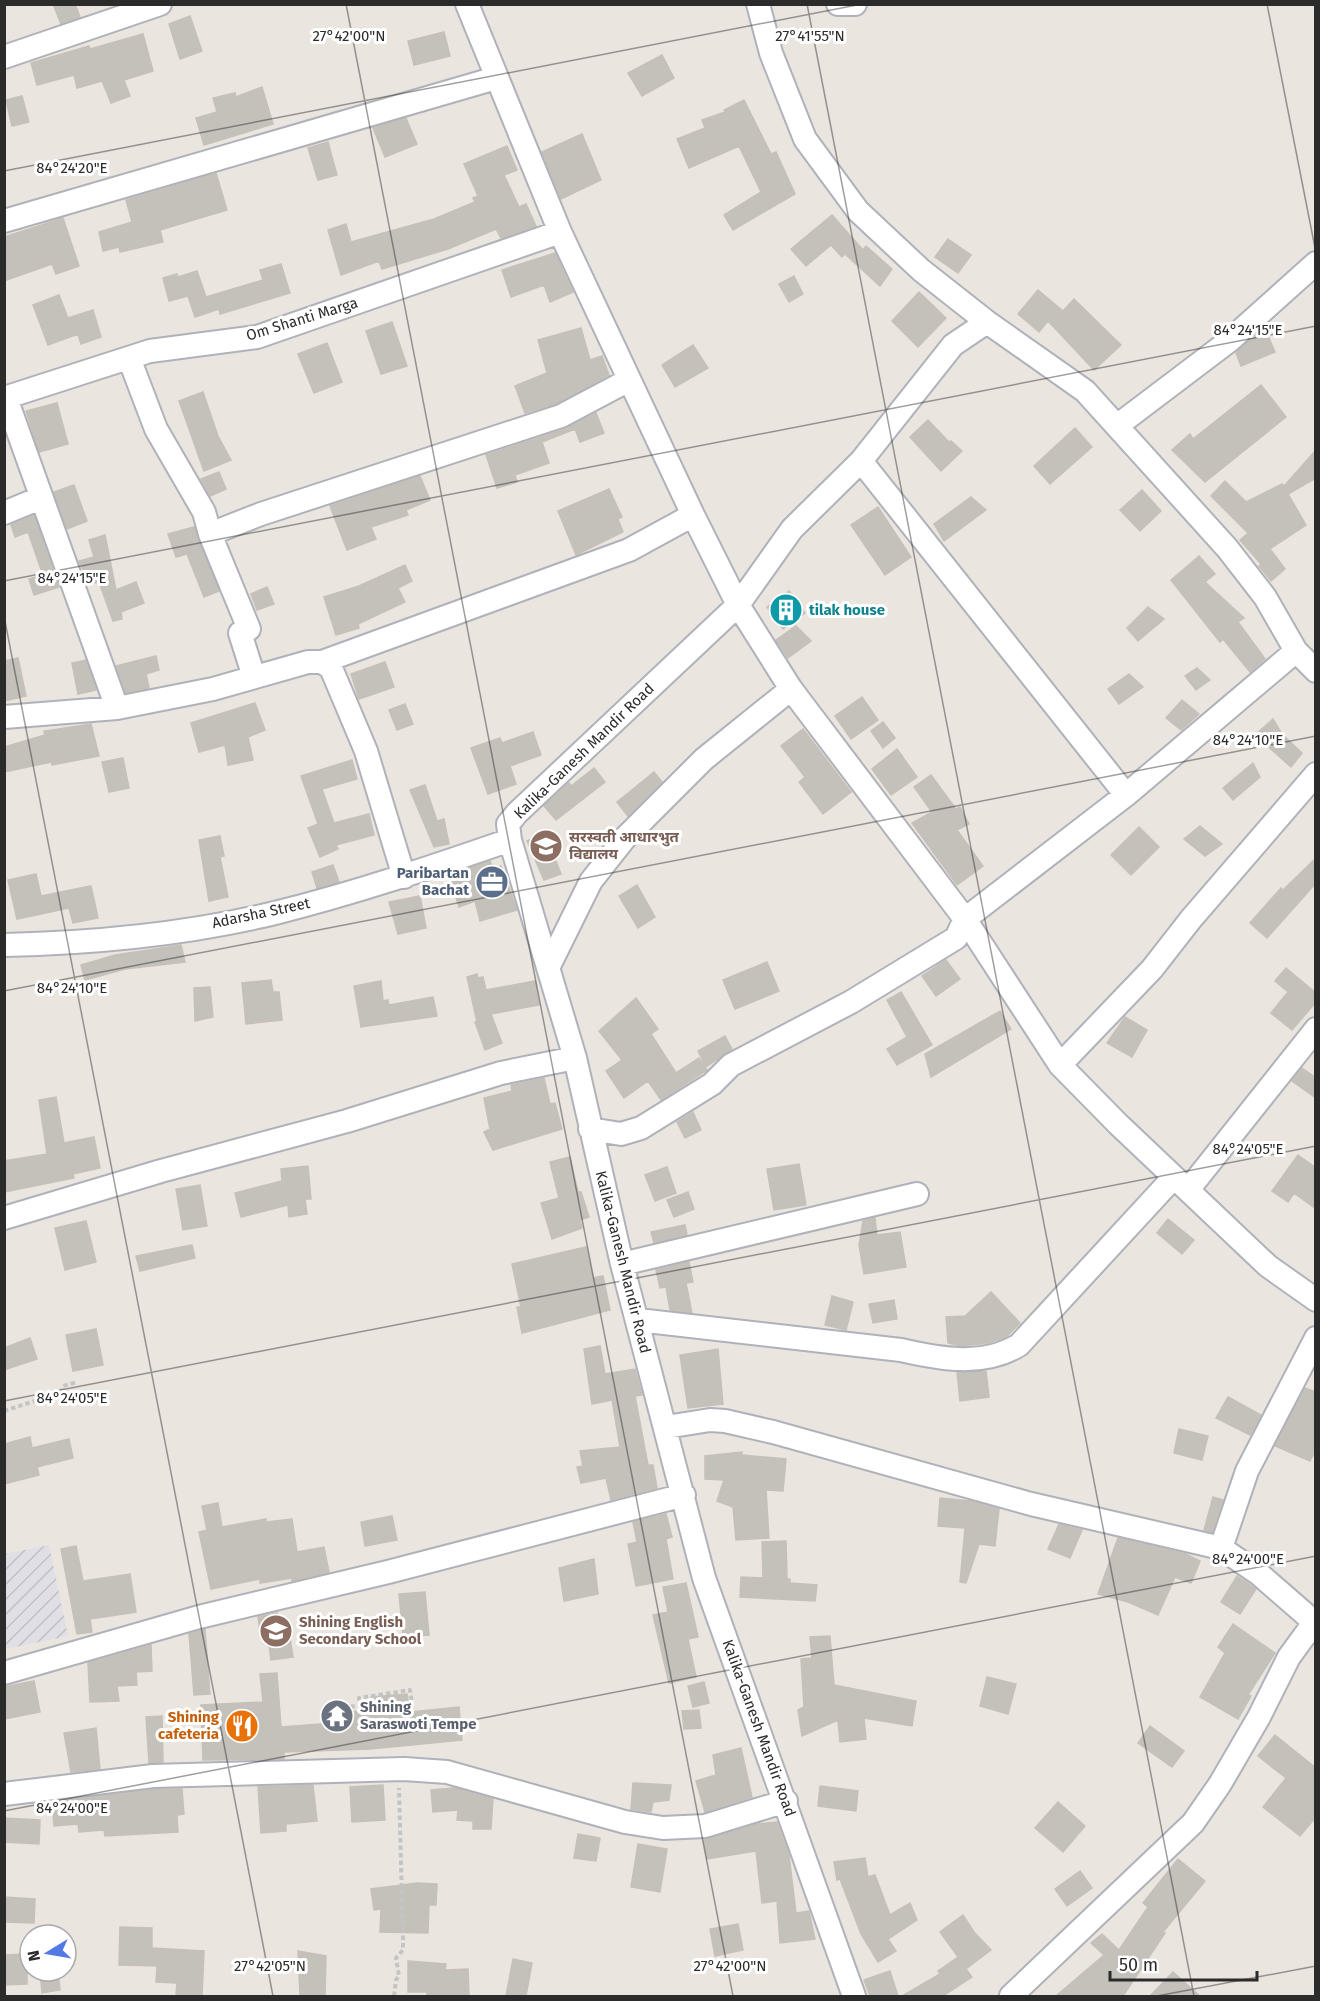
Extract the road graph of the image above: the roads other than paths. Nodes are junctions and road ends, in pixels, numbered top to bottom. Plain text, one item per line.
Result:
1 (160, 4) edge
2 (467, 4) edge
3 (758, 4) edge
4 (838, 4) edge
5 (855, 4) edge
6 (4, 57) edge
7 (496, 78) junction
8 (4, 221) edge
9 (560, 232) junction
10 (1316, 263) edge
11 (987, 322) junction
12 (129, 358) junction
13 (629, 380) junction
14 (5, 398) edge
15 (1118, 425) junction
16 (861, 461) junction
17 (40, 498) junction
18 (4, 513) edge
19 (693, 515) junction
20 (210, 534) junction
21 (738, 604) junction
22 (1296, 651) junction
23 (322, 662) junction
24 (1316, 671) edge
25 (254, 677) junction
26 (791, 689) junction
27 (117, 708) junction
28 (4, 717) edge
29 (1316, 774) edge
30 (1126, 795) junction
31 (510, 840) junction
32 (404, 877) junction
33 (964, 919) junction
34 (4, 945) edge
35 (548, 968) junction
36 (1316, 1029) edge
37 (575, 1058) junction
38 (1060, 1065) junction
39 (590, 1129) junction
40 (1181, 1184) junction
41 (917, 1194) dead end
42 (4, 1218) edge
43 (622, 1264) junction
44 (1316, 1300) edge
45 (638, 1320) junction
46 (1316, 1338) edge
47 (666, 1427) junction
48 (684, 1495) junction
49 (1221, 1548) junction
50 (1314, 1620) edge
51 (4, 1673) edge
52 (4, 1794) edge
53 (786, 1801) junction
54 (854, 1996) edge
55 (1011, 1996) edge

1 - 6 street
2 - 7 street
3 - 11 street
4 - 5 street
7 - 8 street
7 - 9 street
9 - 12 street, Om Shanti Marga
9 - 13 street
10 - 15 street
11 - 15 street
11 - 16 street, Kalika-Ganesh Mandir Road
12 - 14 street, Om Shanti Marga
12 - 20 street
13 - 19 street
13 - 20 street
14 - 17 street
15 - 22 street
16 - 21 street, Kalika-Ganesh Mandir Road
16 - 30 street
17 - 18 street
17 - 27 street
19 - 21 street
19 - 23 street
20 - 25 street
21 - 26 street
21 - 31 street, Kalika-Ganesh Mandir Road
22 - 24 street
22 - 30 street
23 - 25 street
23 - 32 street
25 - 27 street
26 - 33 street
26 - 35 street
27 - 28 street
29 - 38 street
30 - 33 street
31 - 32 street, Adarsha Street
31 - 35 street, Kalika-Ganesh Mandir Road
32 - 34 street, Adarsha Street
33 - 38 street
33 - 39 street
35 - 37 street, Kalika-Ganesh Mandir Road
36 - 40 street
37 - 39 street, Kalika-Ganesh Mandir Road
37 - 42 street
38 - 40 street
39 - 43 street, Kalika-Ganesh Mandir Road
40 - 44 street
40 - 45 street
41 - 43 street
43 - 45 street, Kalika-Ganesh Mandir Road
45 - 47 street, Kalika-Ganesh Mandir Road
46 - 49 street
47 - 48 street, Kalika-Ganesh Mandir Road
47 - 49 street
48 - 51 street
48 - 53 street, Kalika-Ganesh Mandir Road
49 - 50 street
50 - 55 street
52 - 53 street
53 - 54 street, Kalika-Ganesh Mandir Road

